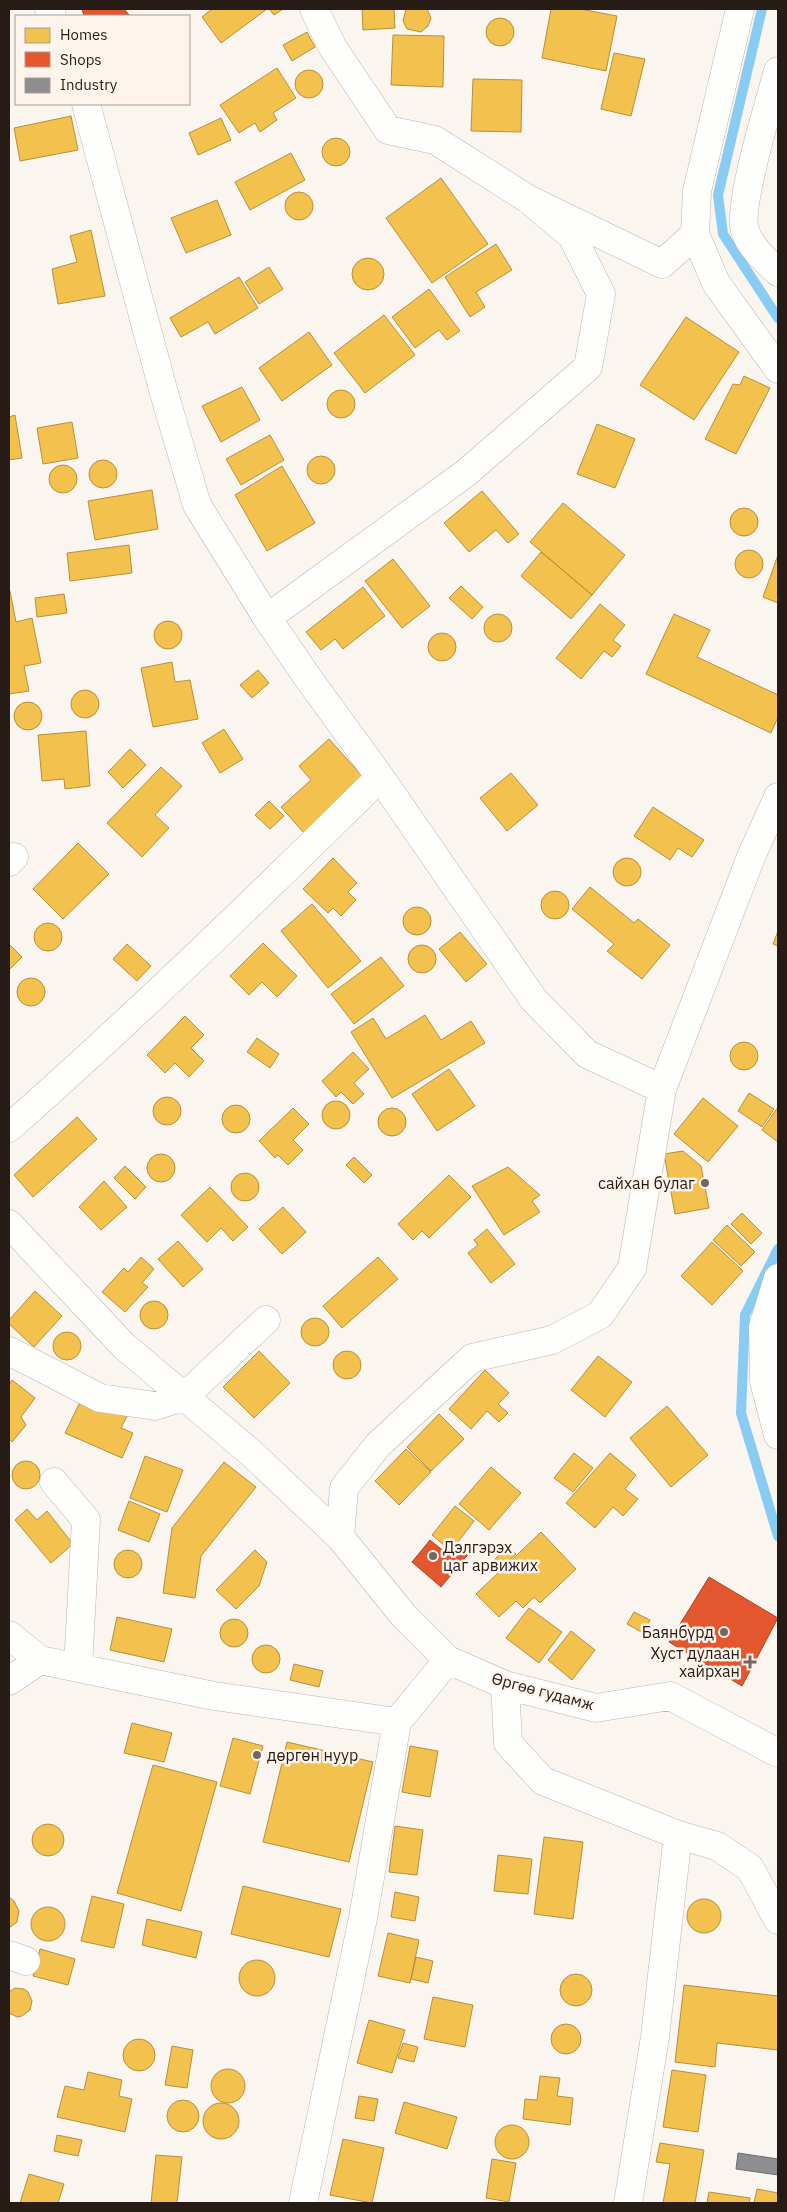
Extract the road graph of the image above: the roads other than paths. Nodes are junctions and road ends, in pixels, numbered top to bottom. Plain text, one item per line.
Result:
1 (314, 9) edge
2 (740, 9) edge
3 (778, 71) edge
4 (86, 105) edge
5 (528, 199) junction
6 (695, 234) junction
7 (778, 272) edge
8 (778, 369) edge
9 (267, 618) junction
10 (380, 777) junction
11 (778, 797) edge
12 (662, 1089) junction
13 (9, 1128) edge
14 (9, 1224) edge
15 (778, 1278) edge
16 (266, 1320) dead end
17 (9, 1351) edge
18 (184, 1397) junction
19 (778, 1435) edge
20 (54, 1482) dead end
21 (340, 1537) junction
22 (9, 1635) edge
23 (40, 1660) junction
24 (448, 1660) junction
25 (78, 1668) junction
26 (9, 1681) edge
27 (505, 1684) junction
28 (397, 1722) junction
29 (778, 1753) edge
30 (678, 1835) junction
31 (778, 1920) edge
32 (303, 2203) edge
33 (628, 2203) edge

1 - 5 street
2 - 6 street
3 - 7 street
4 - 9 street
5 - 6 street
5 - 9 street
6 - 8 street
9 - 10 street
10 - 12 street
10 - 13 street
11 - 12 street
12 - 21 street
14 - 18 street, Өргөө гудамж
15 - 19 street
16 - 18 street
17 - 18 street
18 - 21 street, Өргөө гудамж
20 - 25 street
21 - 24 street, Өргөө гудамж
22 - 23 street
23 - 25 street
23 - 26 street
24 - 27 street, Өргөө гудамж
24 - 28 street
25 - 28 street
27 - 29 street, Өргөө гудамж
27 - 30 street
28 - 32 street
30 - 31 street
30 - 33 street

